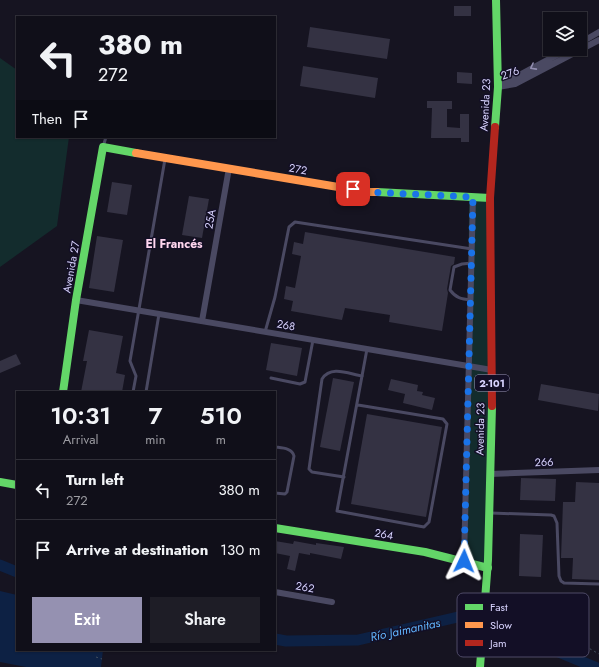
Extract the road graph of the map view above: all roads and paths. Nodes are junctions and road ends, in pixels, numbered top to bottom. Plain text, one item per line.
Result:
1 (496, 0) edge
2 (599, 32) edge
3 (587, 38) edge
4 (599, 40) edge
5 (555, 56) edge
6 (498, 87) junction
7 (106, 138) edge
8 (103, 147) junction
9 (166, 157) junction
10 (229, 168) junction
11 (473, 197) junction
12 (490, 198) junction
13 (472, 249) junction
14 (472, 263) junction
15 (76, 300) junction
16 (471, 300) junction
17 (140, 311) junction
18 (158, 314) junction
19 (202, 321) junction
20 (265, 332) junction
21 (314, 340) junction
22 (367, 349) junction
23 (469, 366) junction
24 (492, 370) junction
25 (362, 376) junction
26 (271, 378) dead end
27 (63, 391) edge
28 (133, 391) edge
29 (146, 391) edge
30 (358, 405) junction
31 (276, 447) edge
32 (599, 470) edge
33 (490, 474) junction
34 (344, 477) junction
35 (0, 482) edge
36 (16, 485) edge
37 (276, 493) edge
38 (490, 513) junction
39 (276, 528) edge
40 (464, 561) junction
41 (488, 568) junction
42 (599, 584) edge
43 (276, 592) edge
44 (486, 593) edge
45 (332, 602) dead end
46 (589, 649) edge
47 (599, 654) edge
48 (96, 657) dead end
49 (481, 657) edge
50 (102, 659) dead end
51 (480, 667) edge

1 - 6 street, Avenida 23 / 2-101
2 - 3 street
4 - 6 street, 276
5 -> 6 street, 276
6 - 12 street, Avenida 23 / 2-101
7 - 8 lane
8 - 9 street, 272
8 - 15 street, Avenida 27
9 - 10 street, 272
9 - 17 lane
10 - 11 street, 272
10 - 19 street, 25A
11 - 12 street, 272
11 - 13 street
12 - 24 street, Avenida 23 / 2-101
13 - 14 street
13 - 20 lane
14 - 16 street
14 - 16 lane
15 - 17 street, 268
15 - 27 street, Avenida 27
16 - 23 street
17 - 18 street, 268
17 - 28 lane
18 - 19 street, 268
18 - 29 lane
19 - 20 street, 268
20 - 21 street, 268
21 - 22 street, 268
21 - 26 lane
22 - 23 street, 268
22 - 25 lane
23 - 24 street, 268
23 - 40 street
24 - 33 street, Avenida 23 / 2-101
25 - 30 lane
25 - 34 lane
30 - 34 lane
30 - 34 lane
31 - 37 lane
32 - 33 street, 266
33 - 38 street, Avenida 23 / 2-101
35 - 36 street
38 - 41 street, Avenida 23 / 2-101
38 - 42 lane
39 - 40 street, 264
40 - 41 street, 264
41 - 44 street, Avenida 23 / 2-101
43 - 45 street, 262
46 - 47 path
48 - 50 path
49 - 51 street, Avenida 23 / 2-101

